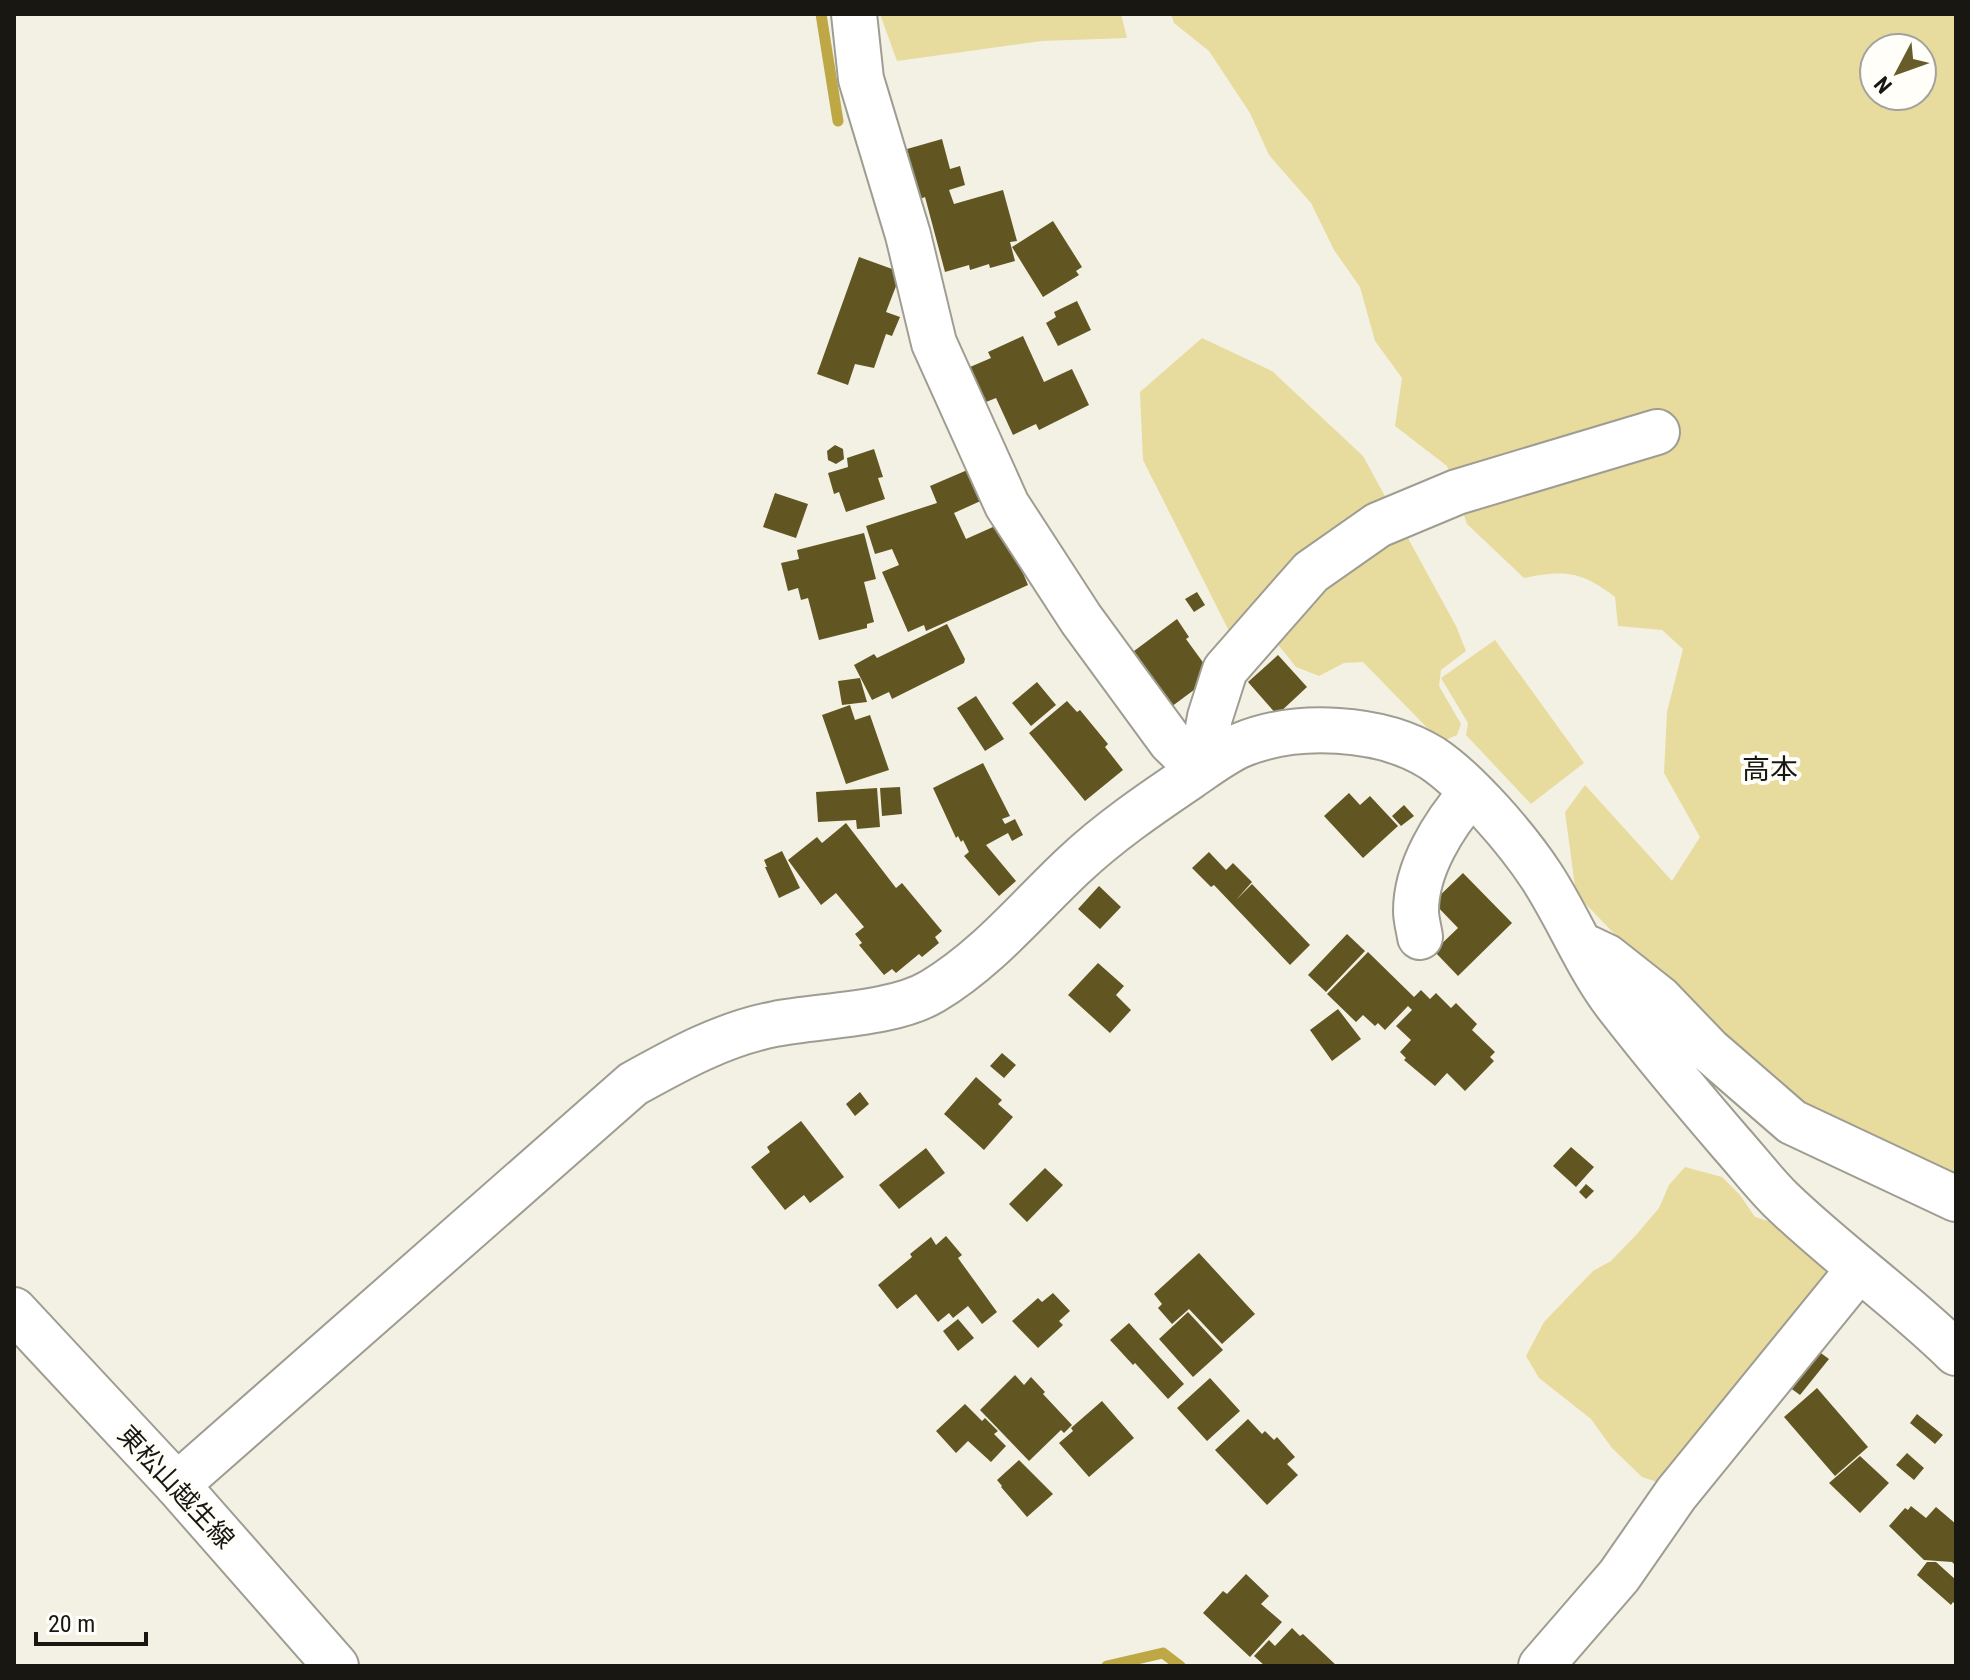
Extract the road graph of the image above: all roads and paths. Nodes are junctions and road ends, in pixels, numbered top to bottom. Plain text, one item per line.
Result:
1 (854, 14) edge
2 (1657, 432) dead end
3 (1200, 770) junction
4 (1471, 793) junction
5 (1420, 937) dead end
6 (1578, 944) junction
7 (1956, 1199) edge
8 (1859, 1269) junction
9 (14, 1310) edge
10 (1956, 1353) edge
11 (177, 1485) junction
12 (336, 1666) edge
13 (1541, 1666) edge

1 - 3 street
2 - 3 street
3 - 4 street
3 - 11 street
4 - 5 street
4 - 6 street
6 - 7 street
6 - 8 street
8 - 10 street
8 - 13 street
9 - 11 street, 東松山越生線
11 - 12 street, 東松山越生線

